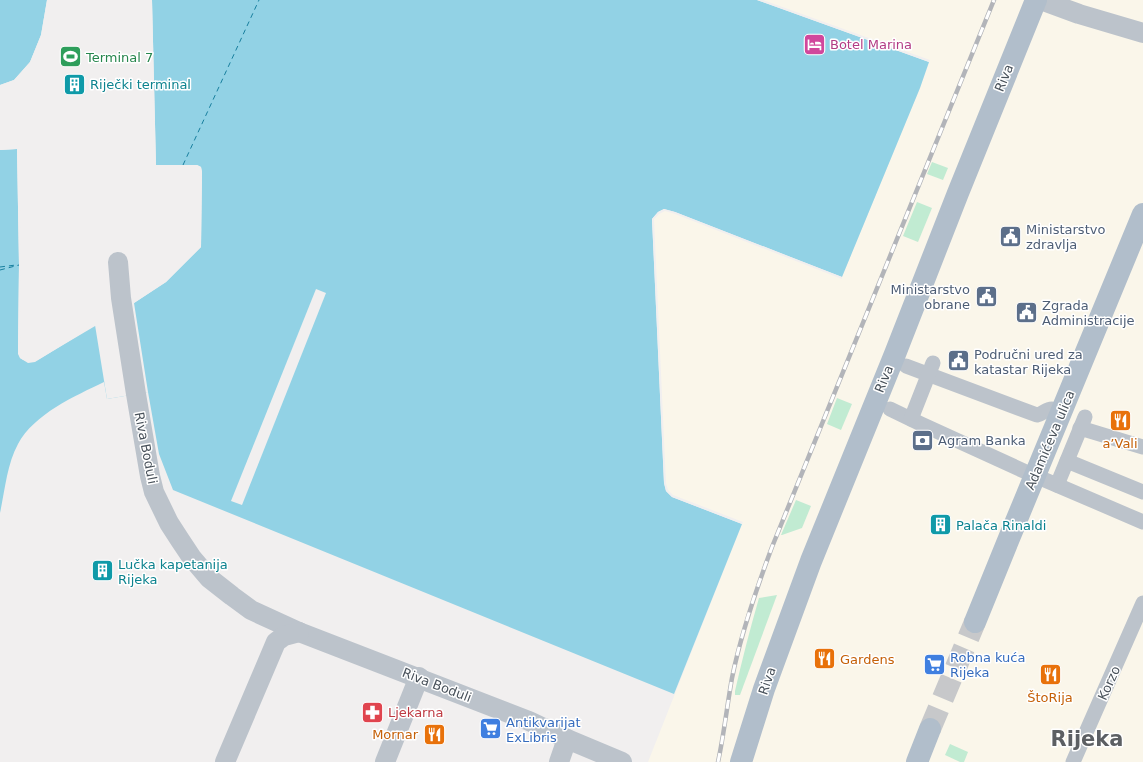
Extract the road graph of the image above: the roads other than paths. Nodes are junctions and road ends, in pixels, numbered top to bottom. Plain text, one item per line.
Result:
1 (1036, 0) edge
2 (1041, 0) edge
3 (1143, 32) edge
4 (1143, 214) edge
5 (118, 262) dead end
6 (906, 366) dead end
7 (931, 369) junction
8 (1052, 409) dead end
9 (1143, 447) edge
10 (1067, 461) junction
11 (1026, 472) dead end
12 (1143, 492) edge
13 (1143, 522) edge
14 (1143, 603) edge
15 (251, 610) junction
16 (976, 622) tunnel mouth
17 (299, 632) junction
18 (273, 650) junction
19 (419, 677) junction
20 (930, 729) tunnel mouth
21 (567, 739) junction
22 (225, 762) edge
23 (385, 762) edge
24 (559, 762) edge
25 (622, 762) edge
26 (741, 762) edge
27 (917, 762) edge
28 (1073, 762) edge

1 - 26 main road, Riva
2 - 3 street
4 - 16 main road, Adamićeva ulica
5 - 15 street, Riva Boduli
6 - 7 street
7 - 8 street
7 - 11 street
9 - 10 street
10 - 12 street
10 - 13 street
14 - 28 street, Korzo
15 - 17 street, Riva Boduli
15 - 18 street, Riva Boduli
17 - 18 street
17 - 19 street, Riva Boduli
18 - 22 street
19 - 21 street, Riva Boduli
19 - 23 street
20 - 27 main road
21 - 24 street
21 - 25 street, Riva Boduli

